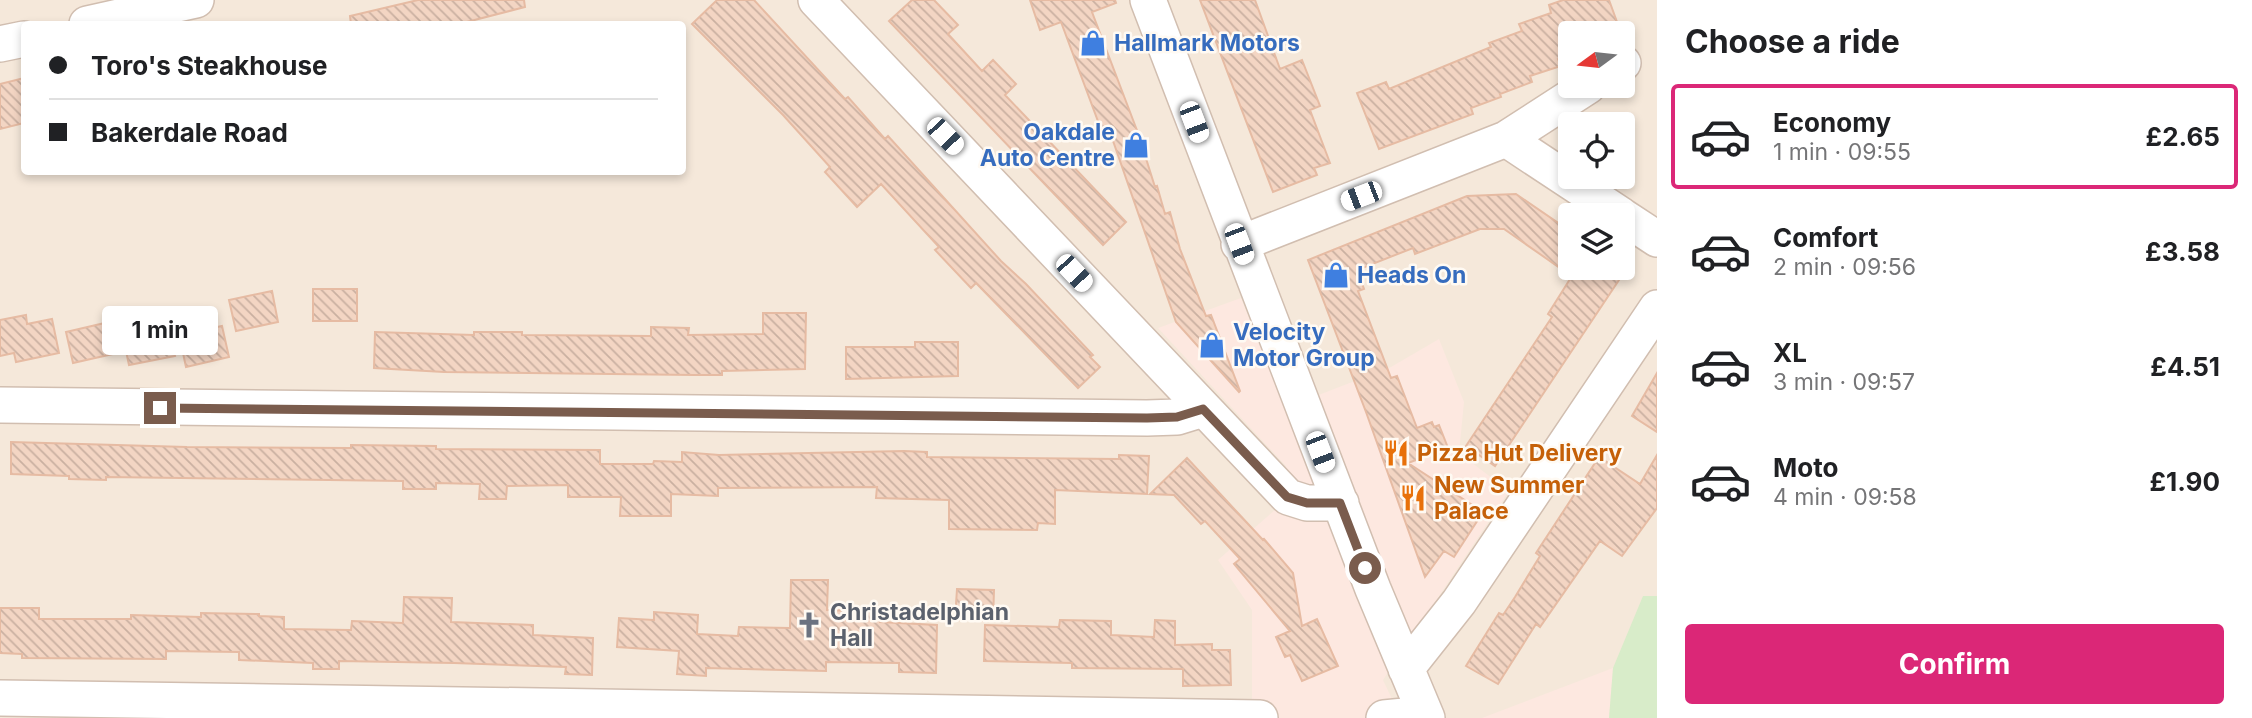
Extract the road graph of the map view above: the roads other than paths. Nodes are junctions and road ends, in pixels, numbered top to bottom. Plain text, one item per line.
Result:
1 (196, 0) edge
2 (816, 0) edge
3 (1148, 0) edge
4 (145, 6) edge
5 (97, 21) edge
6 (21, 40) edge
7 (0, 44) edge
8 (1569, 98) edge
9 (1506, 139) junction
10 (1602, 203) edge
11 (1635, 225) edge
12 (1657, 239) edge
13 (1239, 244) junction
14 (1657, 308) edge
15 (0, 405) edge
16 (1203, 409) junction
17 (1340, 503) junction
18 (1406, 669) junction
19 (0, 698) edge
20 (429, 712) edge
21 (1426, 716) edge
22 (1260, 718) edge
23 (1384, 718) edge

1 - 4 street
2 - 16 street
3 - 13 street
4 - 5 street
6 - 7 street
8 - 9 street
9 - 10 street
9 - 13 street
11 - 12 street
13 - 17 street
14 - 18 street
15 - 16 street
16 - 17 street
17 - 18 street
18 - 21 street
19 - 20 street
20 - 22 street
21 - 23 street

